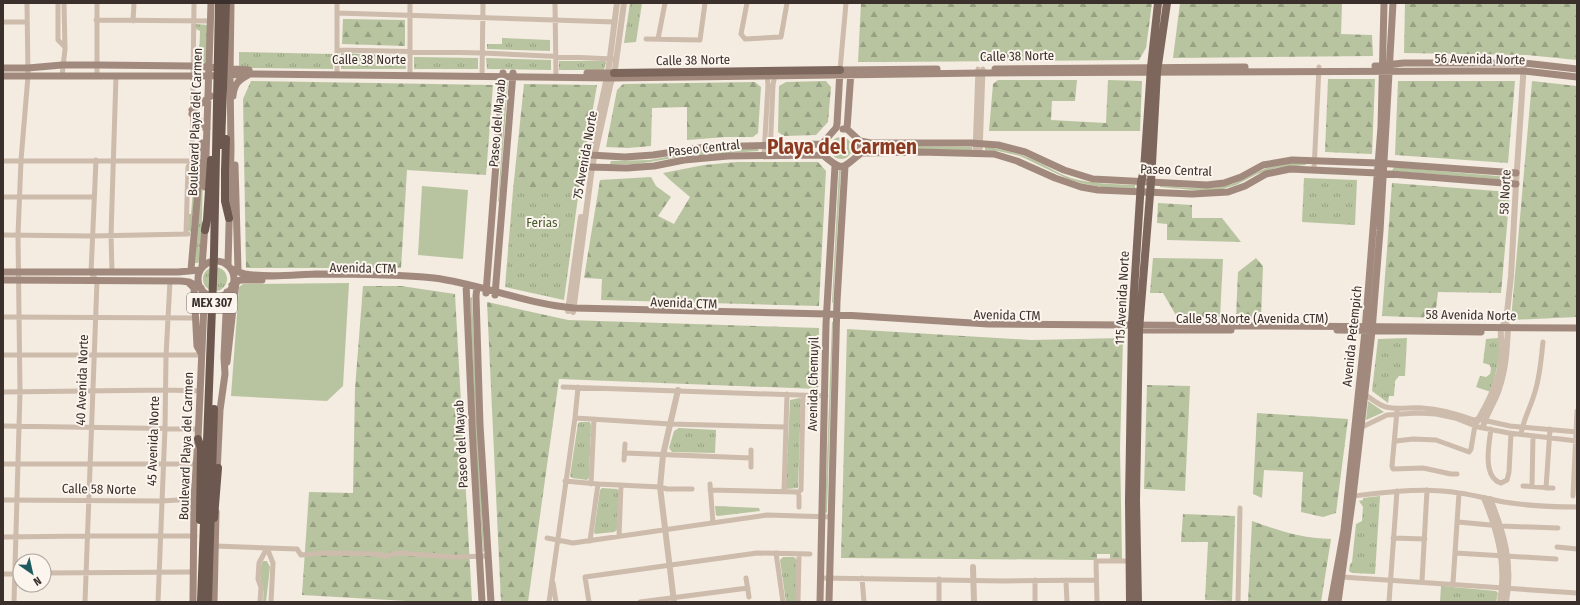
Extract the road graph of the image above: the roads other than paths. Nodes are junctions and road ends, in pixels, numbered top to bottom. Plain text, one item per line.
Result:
1 (27, 3) edge
2 (58, 3) edge
3 (64, 3) edge
4 (97, 3) edge
5 (134, 3) edge
6 (194, 3) edge
7 (211, 3) edge
8 (219, 3) edge
9 (226, 3) edge
10 (231, 3) edge
11 (337, 3) edge
12 (410, 3) edge
13 (482, 3) edge
14 (555, 3) edge
15 (618, 3) edge
16 (624, 3) edge
17 (665, 3) edge
18 (705, 3) edge
19 (747, 3) edge
20 (787, 3) edge
21 (846, 3) edge
22 (1158, 3) edge
23 (1167, 3) edge
24 (1384, 3) edge
25 (1393, 3) edge
26 (337, 13) junction
27 (410, 15) junction
28 (483, 18) junction
29 (96, 20) junction
30 (555, 20) junction
31 (133, 21) junction
32 (193, 21) junction
33 (211, 21) junction
34 (3, 22) edge
35 (26, 22) junction
36 (615, 22) junction
37 (1392, 33) junction
38 (210, 34) junction
39 (231, 34) junction
40 (646, 39) dead end
41 (658, 39) junction
42 (64, 47) junction
43 (337, 50) junction
44 (410, 52) junction
45 (482, 53) junction
46 (556, 57) junction
47 (613, 59) junction
48 (1404, 63) junction
49 (1524, 64) junction
50 (62, 65) junction
51 (97, 65) junction
52 (192, 66) junction
53 (209, 67) junction
54 (3, 68) edge
55 (1386, 68) junction
56 (1319, 69) junction
57 (1577, 69) edge
58 (1154, 70) junction
59 (981, 71) junction
60 (1524, 71) junction
61 (28, 72) junction
62 (851, 72) junction
63 (337, 73) junction
64 (771, 73) junction
65 (840, 73) junction
66 (250, 74) junction
67 (410, 74) junction
68 (482, 75) junction
69 (503, 75) junction
70 (513, 75) junction
71 (556, 75) junction
72 (3, 76) edge
73 (62, 76) junction
74 (97, 76) junction
75 (116, 76) junction
76 (192, 76) junction
77 (209, 76) junction
78 (225, 76) junction
79 (610, 76) junction
80 (1577, 77) edge
81 (208, 97) junction
82 (230, 102) junction
83 (192, 112) junction
84 (207, 128) junction
85 (836, 128) junction
86 (847, 129) junction
87 (860, 141) junction
88 (978, 143) junction
89 (822, 144) junction
90 (767, 145) junction
91 (231, 150) junction
92 (861, 153) junction
93 (978, 153) junction
94 (767, 155) junction
95 (823, 155) junction
96 (592, 156) junction
97 (21, 160) junction
98 (96, 160) junction
99 (114, 160) junction
100 (1315, 160) junction
101 (3, 161) edge
102 (192, 161) junction
103 (206, 161) junction
104 (1381, 163) junction
105 (835, 166) junction
106 (845, 166) junction
107 (590, 167) junction
108 (1314, 170) junction
109 (1516, 173) junction
110 (1381, 174) junction
111 (1141, 182) junction
112 (1151, 182) junction
113 (1516, 184) junction
114 (1145, 192) junction
115 (3, 197) edge
116 (19, 197) junction
117 (94, 197) junction
118 (229, 218) junction
119 (205, 230) joint
120 (189, 234) junction
121 (3, 235) edge
122 (18, 235) junction
123 (111, 235) junction
124 (92, 236) junction
125 (201, 268) junction
126 (232, 268) junction
127 (191, 270) junction
128 (3, 272) edge
129 (19, 272) junction
130 (112, 272) junction
131 (91, 273) junction
132 (3, 280) edge
133 (19, 280) junction
134 (97, 281) junction
135 (170, 281) junction
136 (189, 282) junction
137 (234, 284) junction
138 (466, 287) junction
139 (201, 289) junction
140 (476, 289) junction
141 (487, 291) junction
142 (227, 292) junction
143 (496, 293) junction
144 (576, 295) junction
145 (586, 308) junction
146 (571, 309) junction
147 (828, 316) junction
148 (3, 317) edge
149 (18, 317) junction
150 (837, 317) junction
151 (96, 318) junction
152 (169, 318) junction
153 (195, 318) junction
154 (1136, 327) junction
155 (1369, 328) junction
156 (1505, 328) junction
157 (1577, 328) edge
158 (1577, 333) edge
159 (1542, 342) dead end
160 (201, 354) junction
161 (3, 355) edge
162 (19, 355) junction
163 (93, 355) junction
164 (166, 356) junction
165 (225, 374) junction
166 (563, 387) dead end
167 (578, 387) junction
168 (92, 390) junction
169 (166, 390) junction
170 (678, 390) junction
171 (200, 391) junction
172 (3, 392) edge
173 (20, 392) junction
174 (787, 394) junction
175 (1364, 394) junction
176 (803, 395) junction
177 (826, 396) junction
178 (1397, 411) junction
179 (1577, 411) edge
180 (575, 418) junction
181 (594, 419) junction
182 (1480, 423) junction
183 (670, 424) junction
184 (3, 426) edge
185 (18, 426) junction
186 (1522, 426) junction
187 (90, 427) junction
188 (786, 427) junction
189 (165, 428) junction
190 (1360, 428) junction
191 (198, 429) junction
192 (1491, 429) junction
193 (1550, 429) junction
194 (1576, 432) edge
195 (1511, 433) junction
196 (1521, 434) junction
197 (1533, 436) junction
198 (1549, 438) junction
199 (198, 439) junction
200 (1576, 440) edge
201 (1396, 441) junction
202 (625, 444) dead end
203 (752, 450) dead end
204 (624, 453) junction
205 (662, 455) junction
206 (751, 458) junction
207 (624, 460) dead end
208 (89, 463) junction
209 (163, 463) junction
210 (3, 464) edge
211 (19, 464) junction
212 (196, 464) junction
213 (751, 466) dead end
214 (218, 468) junction
215 (1575, 470) edge
216 (1457, 474) dead end
217 (566, 481) junction
218 (591, 484) junction
219 (598, 484) junction
220 (710, 484) dead end
221 (621, 485) junction
222 (1524, 486) dead end
223 (1532, 486) junction
224 (660, 487) junction
225 (1546, 488) junction
226 (1553, 488) dead end
227 (692, 489) dead end
228 (710, 490) junction
229 (1427, 490) junction
230 (1398, 491) junction
231 (784, 492) junction
232 (798, 492) junction
233 (1459, 493) junction
234 (1353, 496) junction
235 (1573, 496) dead end
236 (1487, 498) junction
237 (197, 499) junction
238 (3, 500) edge
239 (16, 500) junction
240 (88, 500) junction
241 (162, 501) junction
242 (799, 507) dead end
243 (1577, 507) edge
244 (1240, 508) dead end
245 (832, 517) junction
246 (822, 518) junction
247 (1458, 522) junction
248 (713, 523) junction
249 (1498, 526) junction
250 (1558, 528) dead end
251 (665, 530) junction
252 (160, 535) junction
253 (87, 536) junction
254 (195, 536) junction
255 (619, 536) junction
256 (3, 537) edge
257 (16, 537) junction
258 (547, 538) dead end
259 (1393, 538) junction
260 (1424, 539) junction
261 (557, 540) junction
262 (590, 541) junction
263 (215, 546) junction
264 (1557, 547) dead end
265 (267, 548) junction
266 (1577, 549) edge
267 (16, 553) edge
268 (776, 553) junction
269 (1455, 553) junction
270 (799, 554) junction
271 (810, 554) dead end
272 (488, 556) junction
273 (480, 557) junction
274 (1505, 557) junction
275 (1556, 559) dead end
276 (1130, 561) junction
277 (669, 565) junction
278 (973, 567) dead end
279 (86, 572) junction
280 (159, 572) junction
281 (194, 572) junction
282 (52, 573) edge
283 (552, 576) junction
284 (1342, 577) junction
285 (208, 578) junction
286 (746, 578) dead end
287 (821, 578) junction
288 (830, 578) junction
289 (862, 578) junction
290 (939, 580) junction
291 (974, 580) junction
292 (1035, 580) junction
293 (1096, 580) junction
294 (1390, 580) junction
295 (1066, 581) junction
296 (1422, 581) junction
297 (1453, 583) junction
298 (202, 585) junction
299 (748, 588) junction
300 (1506, 588) junction
301 (1577, 593) edge
302 (749, 597) dead end
303 (1130, 598) edge
304 (674, 600) edge
305 (85, 602) edge
306 (158, 602) edge
307 (193, 602) edge
308 (201, 602) edge
309 (208, 602) edge
310 (214, 602) edge
311 (260, 602) edge
312 (271, 602) edge
313 (482, 602) edge
314 (491, 602) edge
315 (549, 602) edge
316 (556, 602) edge
317 (589, 602) edge
318 (640, 602) edge
319 (783, 602) edge
320 (798, 602) edge
321 (820, 602) edge
322 (829, 602) edge
323 (864, 602) edge
324 (939, 602) edge
325 (974, 602) edge
326 (1035, 602) edge
327 (1067, 602) edge
328 (1097, 602) edge
329 (1138, 602) edge
330 (1238, 602) edge
331 (1331, 602) edge
332 (1338, 602) edge
333 (1389, 602) edge
334 (1500, 602) edge
335 (1506, 602) edge

1 - 35 street
2 - 42 street
3 - 42 street
4 - 29 street
5 - 31 street
6 - 32 street
7 - 33 main road, Boulevard Playa del Carmen
8 - 78 highway, MEX 307, bridge
9 - 78 highway, MEX 307, bridge
10 - 39 main road
11 - 26 street
12 - 27 street
13 - 28 street
14 - 30 street
15 - 36 street, 75 Avenida Norte
16 - 47 street, 75 Avenida Norte
17 - 41 street
18 - 41 street
19 - 20 street
21 - 65 street
22 - 58 main road, 115 Avenida Norte
23 - 58 main road, 115 Avenida Norte
24 - 55 main road
25 - 37 main road
26 - 27 street
26 - 43 street
27 - 28 street
27 - 44 street
28 - 30 street
28 - 45 street
29 - 31 street
29 - 51 street
30 - 36 street
30 - 46 street
31 - 32 street
32 - 33 street
32 - 52 street
33 - 38 main road, Boulevard Playa del Carmen
34 - 35 street
35 - 61 street
36 - 47 street, 75 Avenida Norte
37 - 48 main road
37 - 55 main road
38 - 39 main road
38 - 53 main road, Boulevard Playa del Carmen
39 - 78 main road
40 - 41 street
42 - 50 street
43 - 44 street
43 - 63 street
44 - 45 street
44 - 67 street
45 - 46 street
45 - 68 street
46 - 47 street
46 - 71 street
47 - 79 street, 75 Avenida Norte
48 - 49 main road, 56 Avenida Norte
48 - 55 main road, 56 Avenida Norte
49 - 57 main road, 56 Avenida Norte
49 - 60 street, 58 Norte
50 - 51 main road, Calle 38 Norte
50 - 61 main road, Calle 38 Norte
50 - 73 street
51 - 52 main road, Calle 38 Norte
51 - 74 street
52 - 53 main road, Calle 38 Norte
52 - 76 street
53 - 77 main road, Boulevard Playa del Carmen
53 - 78 main road, Calle 38 Norte
54 - 61 main road, Calle 38 Norte
55 - 56 main road, Calle 38 Norte
55 - 60 main road, 56 Avenida Norte
55 - 104 main road, Avenida Petempich
56 - 58 main road, Calle 38 Norte
56 - 100 street
58 - 59 main road, Calle 38 Norte
58 - 111 main road, 115 Avenida Norte
58 - 112 main road, 115 Avenida Norte
59 - 62 main road, Calle 38 Norte
59 - 88 street
60 - 80 main road, 56 Avenida Norte
60 - 109 street, 58 Norte
61 - 72 main road, Calle 38 Norte
61 - 73 main road, Calle 38 Norte
61 - 97 street
62 - 65 main road, Calle 38 Norte
62 - 86 main road
63 - 66 main road, Calle 38 Norte
63 - 67 main road, Calle 38 Norte
63 - 78 main road, Calle 38 Norte
64 - 65 main road, Calle 38 Norte
64 - 79 main road, Calle 38 Norte
64 - 90 street
64 - 90 street
65 - 85 main road
66 - 78 main road, Calle 38 Norte
66 - 82 main road
67 - 68 main road, Calle 38 Norte
68 - 69 main road, Calle 38 Norte
69 - 70 main road, Calle 38 Norte
69 - 141 main road, Paseo del Mayab
70 - 71 main road, Calle 38 Norte
70 - 143 main road, Paseo del Mayab
71 - 79 main road, Calle 38 Norte
73 - 74 main road, Calle 38 Norte
74 - 75 main road, Calle 38 Norte
75 - 76 main road, Calle 38 Norte
75 - 99 street
76 - 77 main road, Calle 38 Norte
76 - 83 street
77 - 78 main road, Calle 38 Norte
77 - 81 main road, Boulevard Playa del Carmen
78 - 82 main road
78 - 103 highway, bridge
78 - 118 highway, bridge
78 - 285 highway, MEX 307, bridge
78 - 298 highway, MEX 307, bridge
79 - 96 street, 75 Avenida Norte
81 - 82 main road
81 - 83 main road
81 - 84 main road, Boulevard Playa del Carmen
82 - 91 main road
83 - 84 main road
83 - 102 street
84 - 103 main road, Boulevard Playa del Carmen
85 - 86 main road
85 - 89 main road
86 - 87 main road
87 - 88 main road, Paseo Central
87 - 92 main road
88 - 93 street
88 - 111 main road, Paseo Central
89 - 90 main road, Paseo Central
89 - 95 main road
90 - 94 street
90 - 96 main road, Paseo Central
91 - 118 main road
91 - 126 main road
92 - 93 main road, Paseo Central
92 - 106 main road
93 - 114 main road, Paseo Central
94 - 95 main road, Paseo Central
94 - 107 main road, Paseo Central
95 - 105 main road
96 - 107 street, 75 Avenida Norte
97 - 98 street
97 - 101 street
97 - 116 street
98 - 99 street
98 - 117 street
99 - 102 street
99 - 123 street
100 - 104 main road, Paseo Central
100 - 108 street
100 - 112 main road, Paseo Central
102 - 103 street
102 - 120 street
103 - 119 highway
103 - 120 main road, Boulevard Playa del Carmen
104 - 109 main road, Paseo Central
104 - 110 main road, Avenida Petempich
105 - 106 main road
105 - 147 main road, Avenida Chemuyil
106 - 150 main road, Avenida Chemuyil
107 - 144 street, 75 Avenida Norte
107 - 146 street, 75 Avenida Norte
108 - 110 main road, Paseo Central
108 - 114 main road, Paseo Central
109 - 113 street, 58 Norte
110 - 113 main road, Paseo Central
110 - 155 main road, Avenida Petempich
111 - 112 main road, Paseo Central
111 - 114 main road, 115 Avenida Norte
112 - 114 main road, 115 Avenida Norte
113 - 156 street, 58 Norte
114 - 154 main road, 115 Avenida Norte
115 - 116 street
116 - 117 street
116 - 122 street
117 - 124 street
118 - 126 main road
119 - 125 main road
120 - 123 street
120 - 127 main road, Boulevard Playa del Carmen
121 - 122 street
122 - 124 street
122 - 129 street
123 - 124 street
123 - 130 street
124 - 131 street
125 - 126 main road
125 - 127 main road
125 - 139 main road
126 - 137 main road
126 - 138 main road, Avenida CTM
127 - 130 main road
128 - 129 main road
129 - 131 main road
129 - 133 street
130 - 131 main road
131 - 134 street
132 - 133 main road
133 - 134 main road
133 - 149 street
134 - 135 main road
134 - 151 street, 40 Avenida Norte
135 - 136 main road
135 - 152 street, 45 Avenida Norte
136 - 139 main road
136 - 153 main road
137 - 138 main road, Avenida CTM
137 - 142 main road
137 - 165 main road
138 - 140 main road, Avenida CTM
138 - 273 main road, Paseo del Mayab
139 - 142 main road
139 - 160 main road, Boulevard Playa del Carmen
140 - 141 main road, Avenida CTM
140 - 272 main road, Paseo del Mayab
141 - 143 main road, Avenida CTM
142 - 165 main road
143 - 146 main road, Avenida CTM
144 - 145 street
144 - 146 street, 75 Avenida Norte
145 - 146 main road, Avenida CTM
145 - 147 main road, Avenida CTM
146 - 147 main road, Avenida CTM
147 - 150 main road, Avenida CTM
147 - 177 main road, Avenida Chemuyil
148 - 149 street
149 - 151 street
149 - 162 street
150 - 154 main road, Avenida CTM
150 - 245 main road, Avenida Chemuyil
151 - 152 street
151 - 163 street, 40 Avenida Norte
152 - 153 street
152 - 164 street, 45 Avenida Norte
153 - 160 main road
154 - 155 main road, Calle 58 Norte (Avenida CTM)
154 - 276 main road, 115 Avenida Norte
154 - 329 main road, 115 Avenida Norte
155 - 156 main road, 58 Avenida Norte
155 - 175 main road, Avenida Petempich
155 - 331 main road, Avenida Petempich
156 - 157 main road, 58 Avenida Norte
156 - 158 main road, 58 Avenida Norte
156 - 182 street, 58 Norte
159 - 186 street
160 - 164 street
160 - 171 main road, Boulevard Playa del Carmen
161 - 162 street
162 - 163 street
162 - 173 street
163 - 164 street
163 - 168 street, 40 Avenida Norte
164 - 169 street, 45 Avenida Norte
165 - 214 main road
166 - 167 street
167 - 170 street
167 - 180 street
168 - 169 street
168 - 173 street
168 - 187 street, 40 Avenida Norte
169 - 171 street
169 - 189 street, 45 Avenida Norte
170 - 174 street
170 - 183 street
171 - 191 main road, Boulevard Playa del Carmen
172 - 173 street
173 - 185 street
174 - 176 street
174 - 188 street
175 - 178 street
175 - 190 main road, Avenida Petempich
176 - 177 street
176 - 232 street
177 - 246 main road, Avenida Chemuyil
178 - 182 street
178 - 190 street
178 - 201 street
179 - 194 street
180 - 181 street
180 - 217 street
181 - 183 street
181 - 218 street
182 - 186 street
182 - 192 street
182 - 201 street
183 - 188 street
183 - 205 street
184 - 185 street
185 - 187 street
185 - 211 street
186 - 193 street
186 - 196 street
187 - 189 street
187 - 208 street, 40 Avenida Norte
188 - 231 street
189 - 191 street
189 - 209 street, 45 Avenida Norte
190 - 234 main road, Avenida Petempich
191 - 199 main road, Boulevard Playa del Carmen
192 - 195 street
192 - 195 street
193 - 194 street
193 - 198 street
194 - 200 street
195 - 196 street
196 - 197 street
197 - 198 street
197 - 223 street
198 - 200 street
198 - 225 street
199 - 212 main road, Boulevard Playa del Carmen
199 - 237 highway
200 - 215 street
201 - 216 street
202 - 204 street
203 - 206 street
204 - 205 street
204 - 207 street
205 - 206 street
205 - 224 street
206 - 213 street
208 - 209 street
208 - 211 street
208 - 240 street, 40 Avenida Norte
209 - 212 street
209 - 241 street, 45 Avenida Norte
210 - 211 street
211 - 239 street
212 - 237 main road, Boulevard Playa del Carmen
214 - 263 main road
214 - 285 highway, bridge
215 - 235 street
217 - 218 street
217 - 261 street
218 - 219 street
219 - 221 street
219 - 262 street
220 - 228 street
221 - 224 street
221 - 255 street
222 - 223 street
223 - 225 street
224 - 227 street
224 - 251 street
225 - 226 street
228 - 231 street
228 - 248 street
229 - 230 street
229 - 233 street
229 - 260 street
230 - 234 street
230 - 259 street
231 - 232 street
232 - 242 street
233 - 236 street
233 - 247 street
234 - 284 main road, Avenida Petempich
236 - 243 street
236 - 249 street
237 - 241 street, Calle 58 Norte
237 - 254 main road, Boulevard Playa del Carmen
237 - 298 highway, bridge
238 - 239 street, Calle 58 Norte
239 - 240 street, Calle 58 Norte
239 - 257 street
240 - 241 street, Calle 58 Norte
240 - 253 street, 40 Avenida Norte
241 - 252 street, 45 Avenida Norte
244 - 330 street
245 - 246 street
245 - 288 main road, Avenida Chemuyil
246 - 248 street
246 - 287 main road, Avenida Chemuyil
247 - 249 street
247 - 269 street
248 - 251 street
249 - 250 street
249 - 274 street
251 - 255 street
251 - 277 street
252 - 253 street
252 - 254 street
252 - 280 street, 45 Avenida Norte
253 - 257 street
253 - 279 street, 40 Avenida Norte
254 - 281 main road, Boulevard Playa del Carmen
255 - 262 street
256 - 257 street
257 - 267 street
258 - 261 street
259 - 260 street
259 - 294 street
260 - 296 street
261 - 262 street
261 - 283 street
263 - 265 street
263 - 310 main road
264 - 266 street
265 - 273 street
265 - 311 street
265 - 312 street
268 - 270 street
268 - 277 street
268 - 319 street
269 - 274 street
269 - 297 street
270 - 271 street
270 - 320 street
272 - 273 street
272 - 314 main road, Paseo del Mayab
273 - 313 main road, Paseo del Mayab
274 - 275 street
274 - 300 street
276 - 293 street
276 - 303 main road, 115 Avenida Norte
277 - 304 street
277 - 317 street
278 - 291 street
279 - 280 street
279 - 282 street
279 - 305 street, 40 Avenida Norte
280 - 281 street
280 - 306 street, 45 Avenida Norte
281 - 307 main road, Boulevard Playa del Carmen
283 - 315 street
283 - 316 street
284 - 294 street
284 - 332 main road, Avenida Petempich
285 - 309 highway, MEX 307, bridge
286 - 299 street
287 - 288 street
287 - 321 main road, Avenida Chemuyil
288 - 289 street
288 - 322 main road, Avenida Chemuyil
289 - 290 street
289 - 323 street
290 - 291 street
290 - 324 street
291 - 292 street
291 - 325 street
292 - 295 street
292 - 326 street
293 - 295 street
293 - 328 street
294 - 296 street
294 - 333 street
295 - 327 street
296 - 297 street
297 - 300 street
298 - 308 highway, MEX 307, bridge
299 - 302 street
299 - 304 street
300 - 301 street
300 - 334 street
300 - 335 street
304 - 318 street

